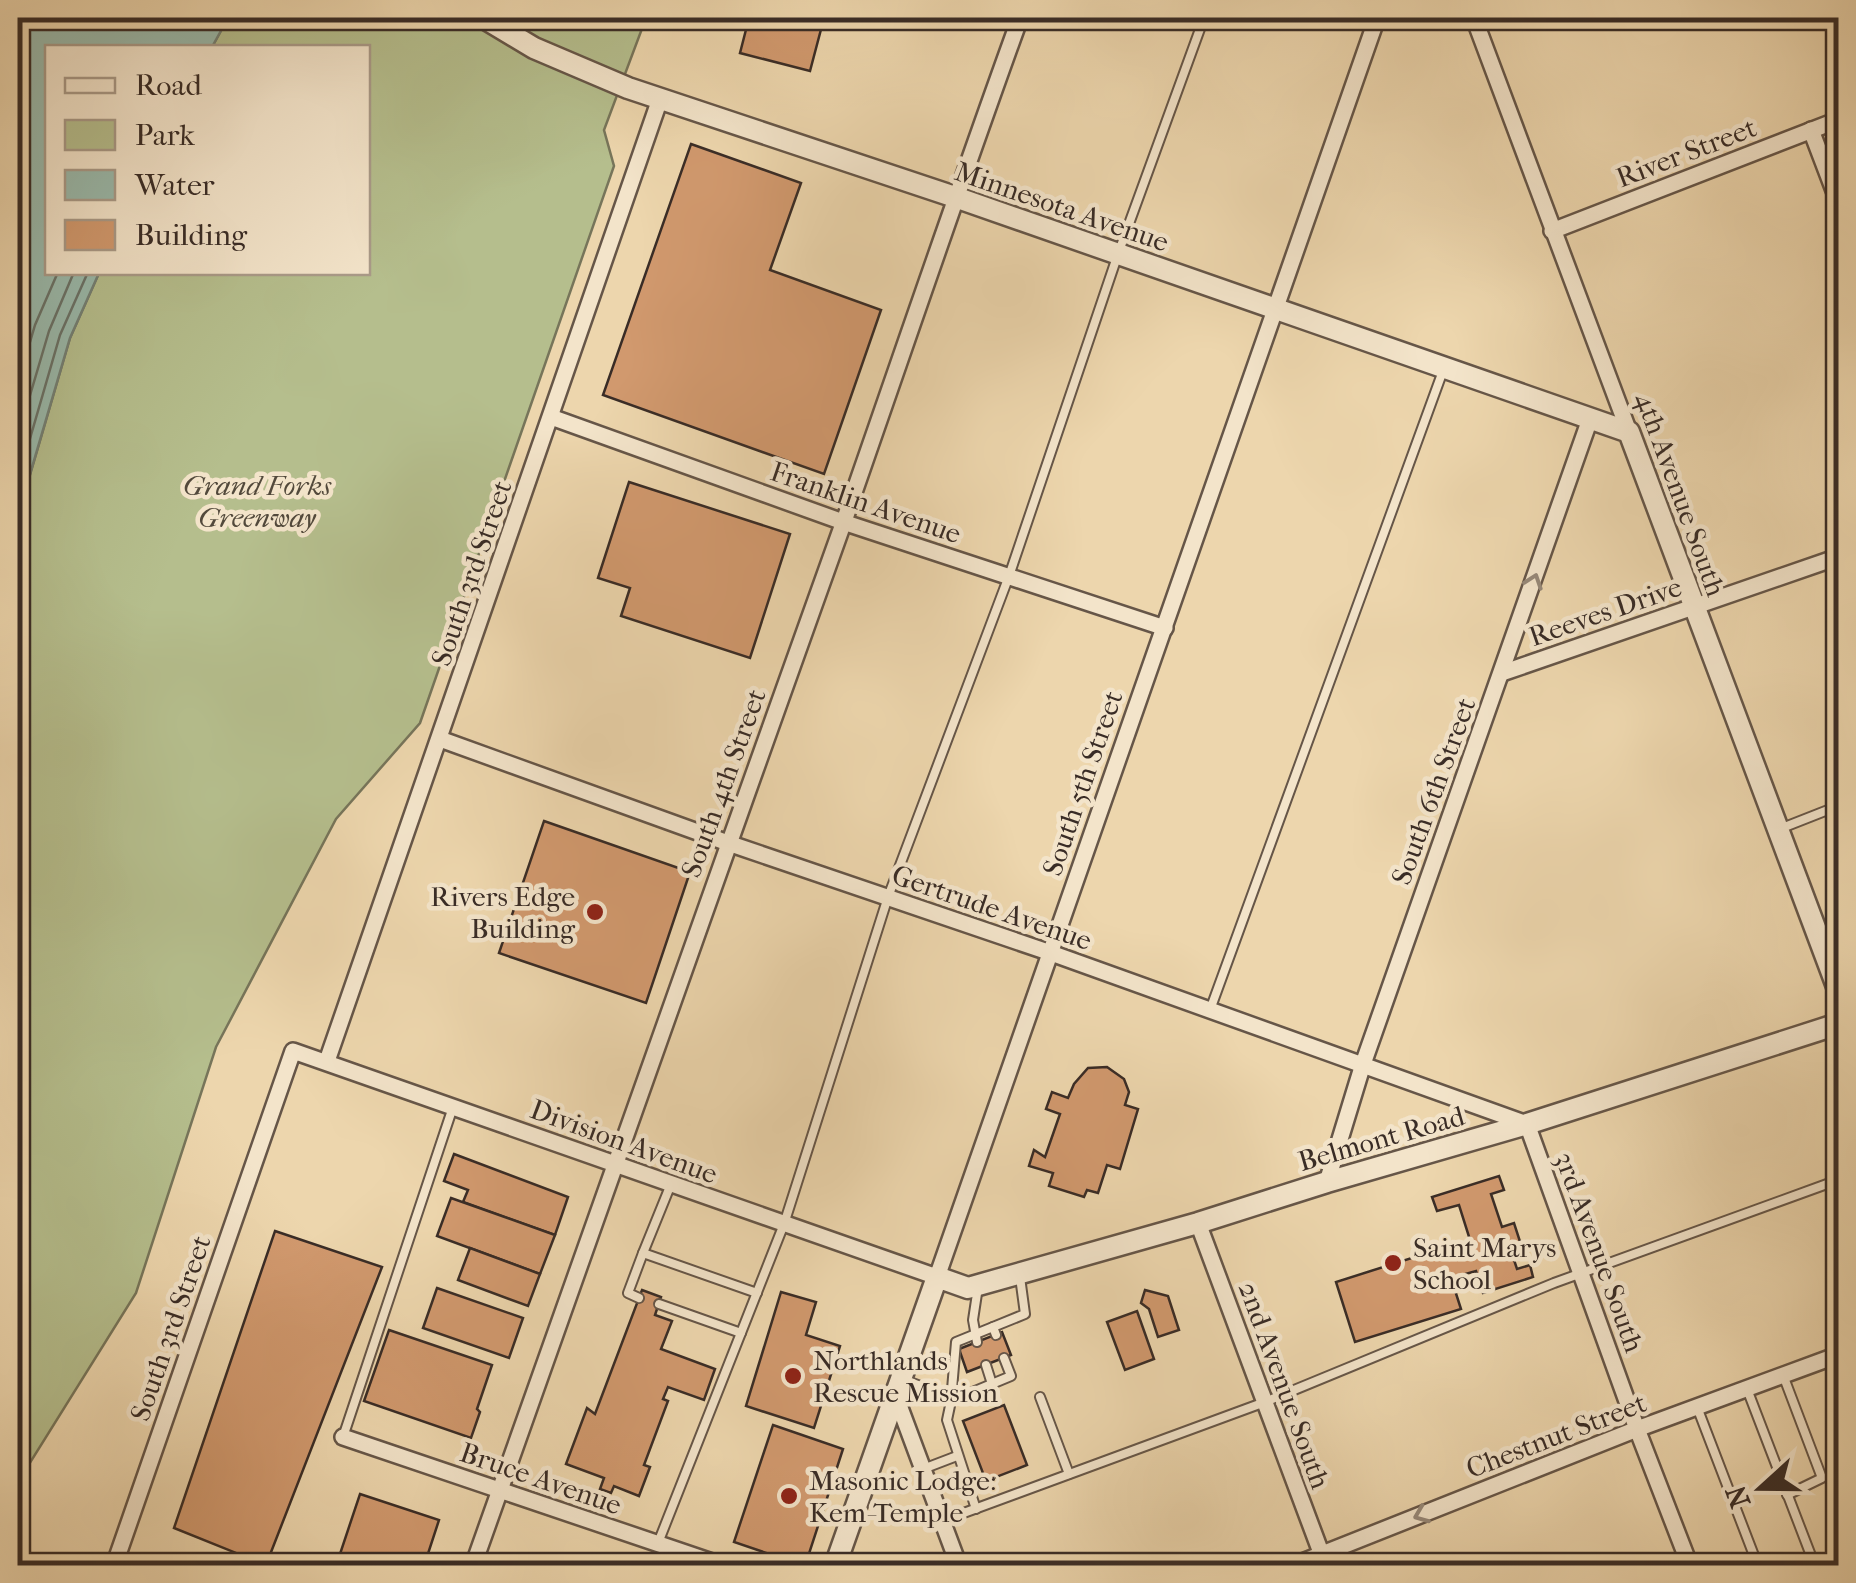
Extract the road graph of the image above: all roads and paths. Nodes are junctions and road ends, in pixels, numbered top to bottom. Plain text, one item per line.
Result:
1 (484, 18) edge
2 (1020, 18) edge
3 (1204, 18) edge
4 (1377, 18) edge
5 (1474, 18) edge
6 (660, 100) junction
7 (1838, 120) edge
8 (1812, 130) junction
9 (955, 197) junction
10 (1838, 202) edge
11 (1552, 231) junction
12 (1118, 254) junction
13 (1274, 309) junction
14 (1444, 368) junction
15 (552, 417) junction
16 (1590, 419) junction
17 (1629, 432) junction
18 (843, 522) junction
19 (1838, 557) edge
20 (1008, 576) junction
21 (1693, 607) junction
22 (1166, 628) junction
23 (1502, 674) junction
24 (440, 740) junction
25 (1838, 806) edge
26 (1778, 829) junction
27 (728, 843) junction
28 (888, 897) junction
29 (1051, 953) junction
30 (1838, 989) edge
31 (1210, 1010) junction
32 (1838, 1024) edge
33 (293, 1051) joint
34 (327, 1061) junction
35 (1363, 1064) junction
36 (453, 1106) junction
37 (1527, 1124) junction
38 (616, 1165) junction
39 (1838, 1180) edge
40 (1327, 1182) junction
41 (671, 1184) junction
42 (1198, 1223) junction
43 (784, 1224) junction
44 (643, 1253) junction
45 (1582, 1273) junction
46 (1019, 1274) junction
47 (937, 1277) junction
48 (978, 1285) junction
49 (757, 1293) junction
50 (639, 1298) dead end
51 (659, 1304) dead end
52 (741, 1333) junction
53 (976, 1338) junction
54 (1838, 1355) edge
55 (1004, 1358) dead end
56 (986, 1365) dead end
57 (1784, 1376) junction
58 (992, 1384) junction
59 (899, 1388) junction
60 (1747, 1389) junction
61 (1040, 1396) dead end
62 (951, 1400) junction
63 (1264, 1402) junction
64 (1697, 1407) junction
65 (1637, 1430) junction
66 (343, 1438) joint
67 (957, 1456) junction
68 (923, 1470) junction
69 (1069, 1474) junction
70 (500, 1490) junction
71 (1788, 1494) junction
72 (976, 1509) junction
73 (942, 1521) junction
74 (658, 1544) junction
75 (1324, 1560) edge
76 (114, 1566) edge
77 (473, 1566) edge
78 (724, 1566) edge
79 (835, 1566) edge
80 (959, 1566) edge
81 (1292, 1566) edge
82 (1690, 1566) edge
83 (1758, 1566) edge
84 (1815, 1566) edge

1 - 6 street, Minnesota Avenue
2 - 9 street, South 4th Street
3 - 12 lane
4 - 13 street, South 5th Street
5 - 11 street, 4th Avenue South
6 - 9 street, Minnesota Avenue
6 - 15 street, South 3rd Street
7 - 8 street, River Street
8 - 10 street
8 - 11 street, River Street
9 - 12 street, Minnesota Avenue
9 - 18 street, South 4th Street
11 - 17 street, 4th Avenue South
12 - 13 street, Minnesota Avenue
12 - 20 lane
13 - 14 street, Minnesota Avenue
13 - 22 street, South 5th Street
14 - 16 street, Minnesota Avenue
14 - 31 lane
15 - 18 street, Franklin Avenue
15 - 24 street, South 3rd Street
16 - 17 street, Minnesota Avenue
23 -> 16 street, South 6th Street
17 - 21 street, 4th Avenue South
18 - 20 street, Franklin Avenue
18 - 27 street, South 4th Street
19 - 21 street, Reeves Drive
20 - 22 street, Franklin Avenue
20 - 28 lane
21 - 23 street, Reeves Drive
21 - 26 street, 4th Avenue South
22 - 29 street, South 5th Street
23 - 35 street, South 6th Street
24 - 27 street, Gertrude Avenue
24 - 34 street, South 3rd Street
25 - 26 lane
26 - 30 street, 4th Avenue South
27 - 28 street, Gertrude Avenue
27 - 38 street, South 4th Street
28 - 29 street, Gertrude Avenue
28 - 43 lane
29 - 31 street, Gertrude Avenue
29 - 47 street, South 5th Street
31 - 35 street, Gertrude Avenue
32 - 37 street, Belmont Road
33 - 34 street, Division Avenue
33 - 76 street, South 3rd Street
34 - 36 street, Division Avenue
35 - 37 street, Gertrude Avenue
35 - 40 street, South 6th Street
36 - 38 street, Division Avenue
36 - 66 lane
37 - 40 street, Belmont Road
37 - 45 street, 3rd Avenue South
38 - 41 street, Division Avenue
38 - 70 street, South 4th Street
39 - 45 lane
40 - 42 street, Belmont Road
41 - 43 street, Division Avenue
41 - 44 lane
42 - 46 street, Belmont Road
42 - 63 street, 2nd Avenue South
43 - 47 street, Division Avenue
43 - 49 lane
44 - 49 lane
44 - 50 lane
45 - 63 lane
45 - 65 street, 3rd Avenue South
46 - 48 street, Belmont Road
46 - 53 lane
47 - 48 street, Belmont Road
47 - 59 street, South 5th Street
48 - 53 lane
49 - 52 lane
51 - 52 lane
52 - 74 lane
53 - 62 lane
54 - 57 street, Chestnut Street
55 - 58 lane
56 - 58 lane
57 - 60 street, Chestnut Street
57 - 71 lane
58 - 62 lane
59 - 62 lane
59 - 68 street
59 - 79 street, South 5th Street
60 - 64 street, Chestnut Street
60 - 71 lane
61 - 69 lane
62 - 67 lane
63 - 69 lane
63 - 75 street, 2nd Avenue South
64 - 65 street, Chestnut Street
64 - 83 lane
65 -> 75 street, Chestnut Street
65 - 82 street, 3rd Avenue South
66 - 70 street, Bruce Avenue
67 - 68 lane
67 - 72 lane
68 - 73 street
69 - 72 lane
70 - 74 street, Bruce Avenue
70 - 77 street, South 4th Street
71 - 84 lane
72 - 73 lane
73 - 80 street
74 - 78 street, Bruce Avenue
75 - 81 street, Chestnut Street

